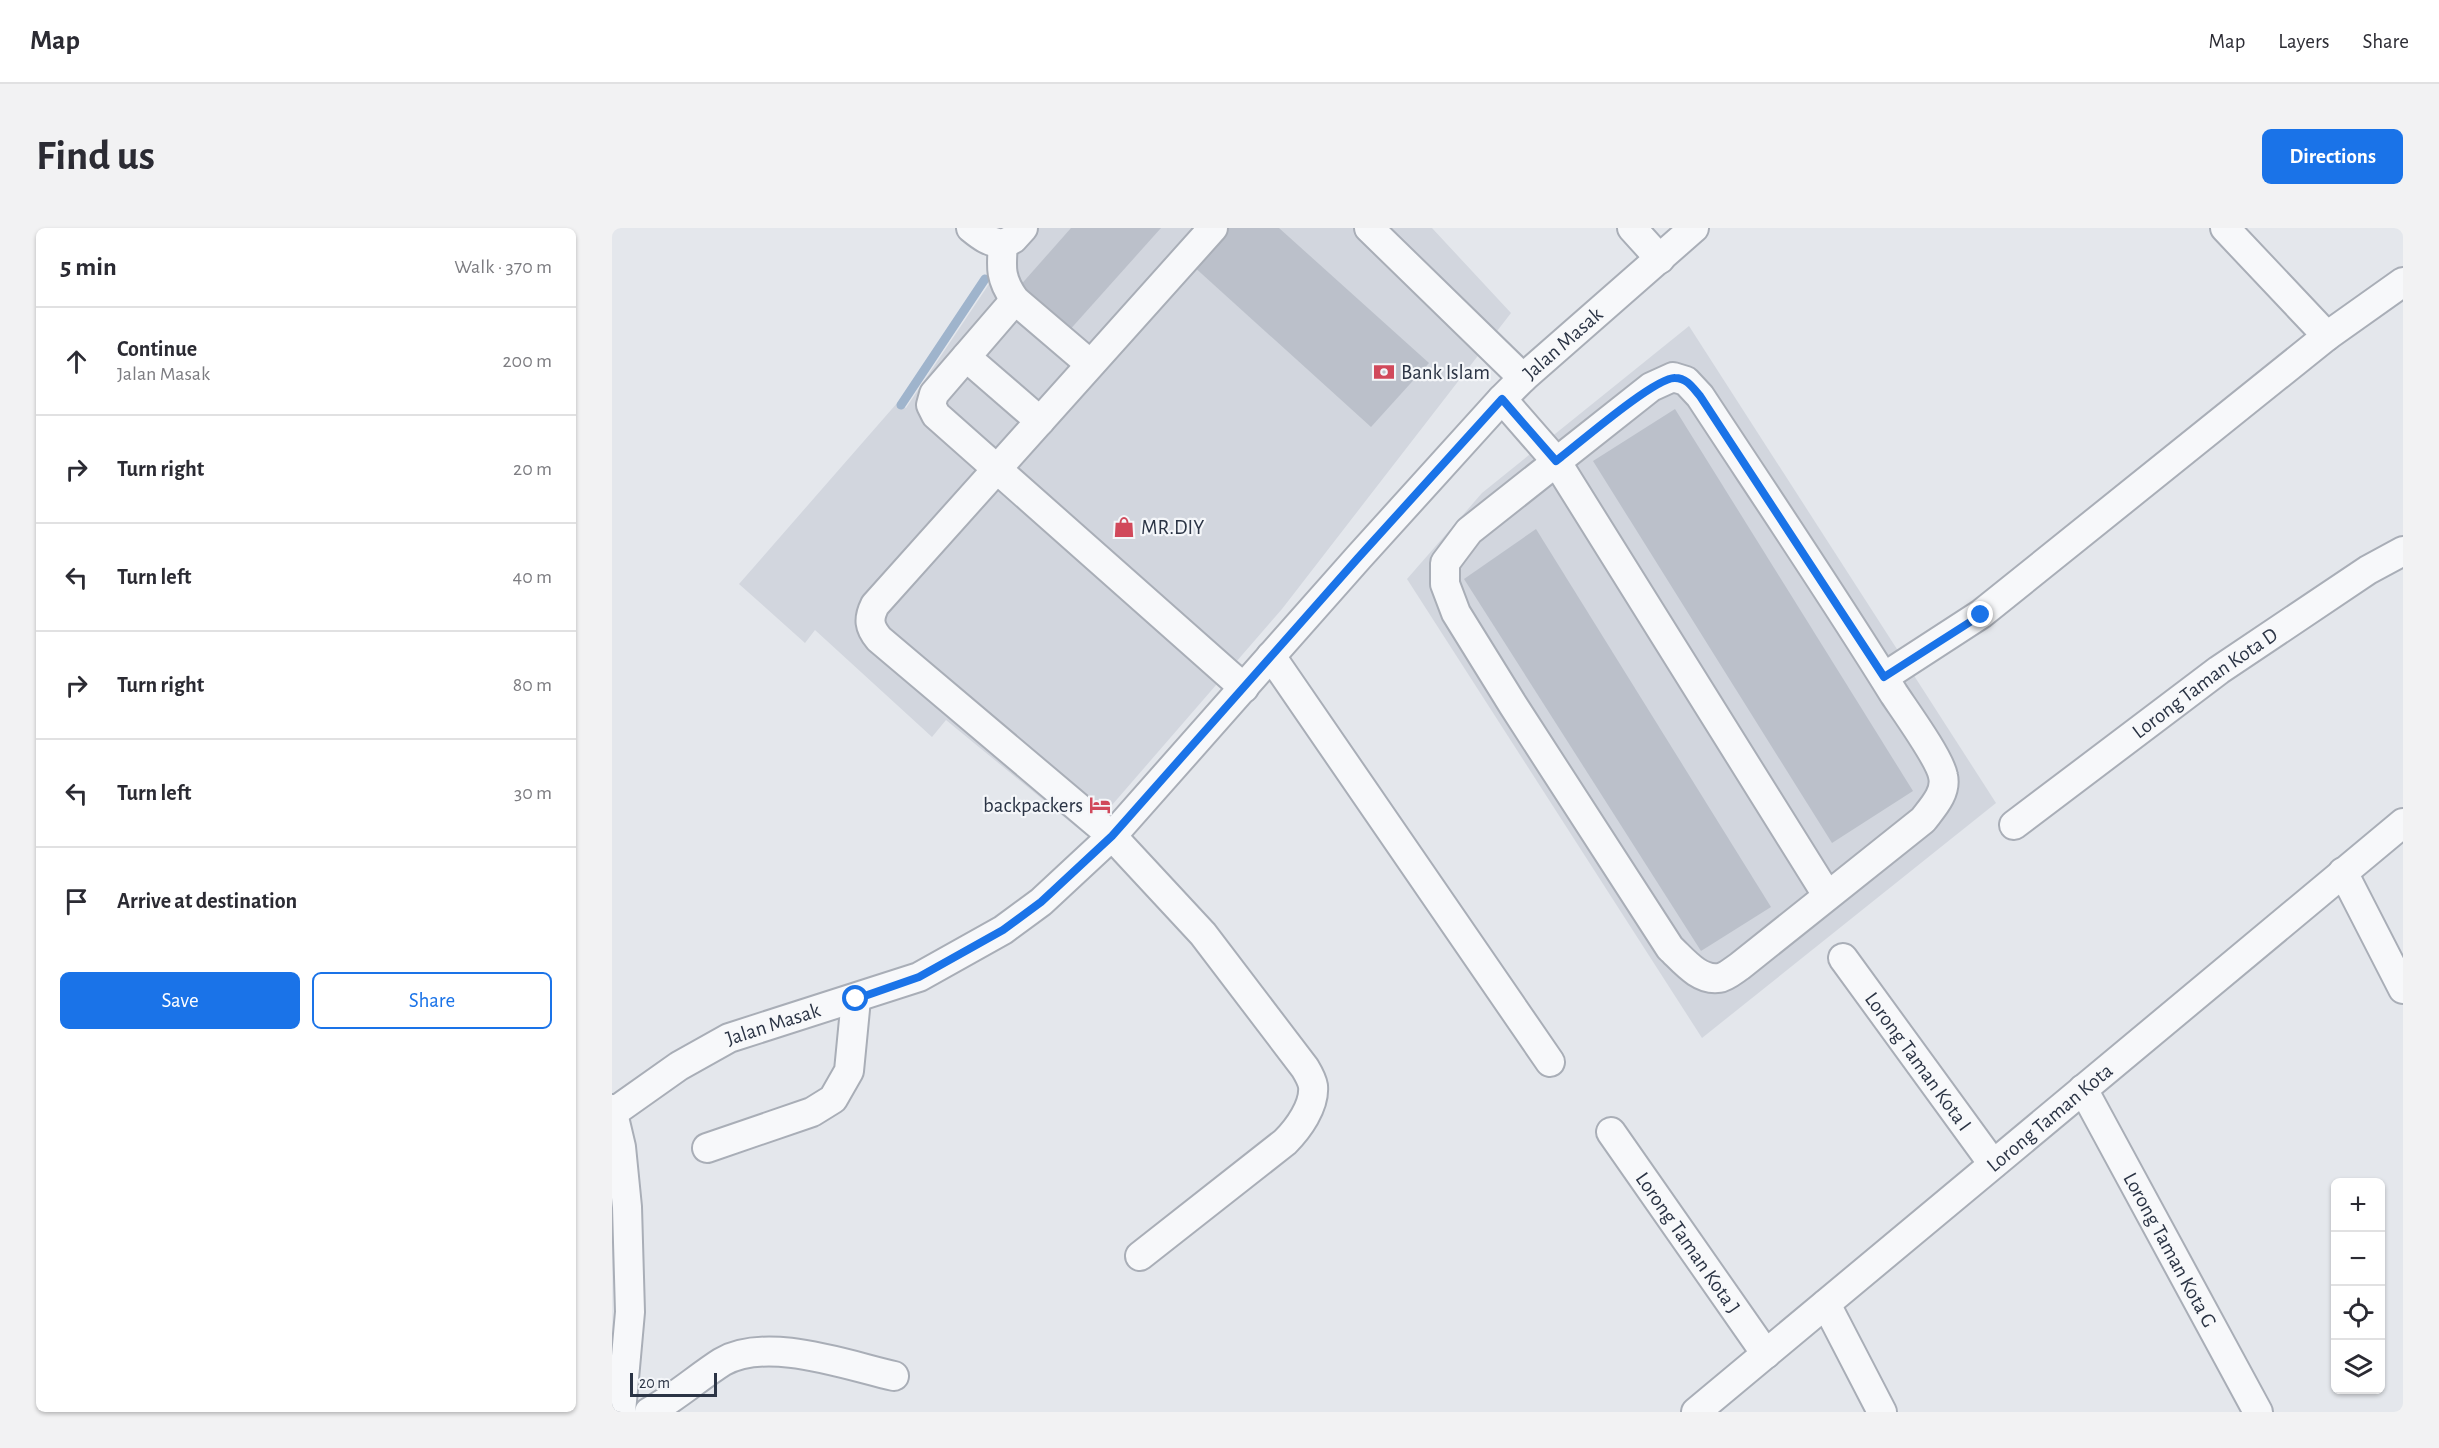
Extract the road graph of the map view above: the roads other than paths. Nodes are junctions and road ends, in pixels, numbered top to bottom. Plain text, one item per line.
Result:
1 (971, 228) edge
2 (1213, 228) edge
3 (1369, 228) edge
4 (1632, 228) edge
5 (1694, 228) edge
6 (2225, 228) edge
7 (1013, 236) edge
8 (1660, 259) junction
9 (2403, 282) edge
10 (1015, 300) junction
11 (2327, 336) junction
12 (966, 357) junction
13 (1090, 364) junction
14 (1522, 378) junction
15 (1502, 399) junction
16 (1040, 421) junction
17 (1556, 461) junction
18 (996, 470) junction
19 (2403, 551) edge
20 (1271, 656) junction
21 (1884, 677) junction
22 (1244, 688) junction
23 (2403, 823) edge
24 (2014, 825) dead end
25 (1112, 836) junction
26 (2343, 872) junction
27 (1827, 895) junction
28 (1843, 958) dead end
29 (2403, 989) edge
30 (856, 999) junction
31 (1550, 1062) dead end
32 (2083, 1089) junction
33 (613, 1111) edge
34 (1611, 1132) dead end
35 (707, 1148) dead end
36 (1994, 1164) junction
37 (1140, 1256) dead end
38 (1826, 1304) junction
39 (1766, 1354) junction
40 (894, 1376) dead end
41 (621, 1412) edge
42 (649, 1412) edge
43 (1696, 1412) edge
44 (1882, 1412) edge
45 (2259, 1412) edge

1 - 7 street
2 - 13 street
3 - 14 street
4 - 8 street
5 - 8 street, Jalan Masak
6 - 11 street
7 - 10 street
8 - 14 street, Jalan Masak
9 - 11 street
10 - 12 street
10 - 13 street
11 - 21 street
12 - 16 street
12 - 18 street
13 - 16 street
14 - 15 street, Jalan Masak
15 - 17 street
15 - 20 street, Jalan Masak
16 - 18 street
17 - 21 street
17 - 27 street
17 - 27 street
18 - 22 street
18 - 25 street
19 - 24 street, Lorong Taman Kota D
20 - 22 street, Jalan Masak
20 - 31 street
21 - 27 street
22 - 25 street, Jalan Masak
23 - 26 street, Lorong Taman Kota
25 - 30 street, Jalan Masak
25 - 37 street
26 - 29 street
26 - 32 street, Lorong Taman Kota
28 - 36 street, Lorong Taman Kota I
30 - 33 street, Jalan Masak
30 - 35 street
32 - 36 street, Lorong Taman Kota
32 - 45 street, Lorong Taman Kota G
33 - 41 street
34 - 39 street, Lorong Taman Kota J
36 - 38 street, Lorong Taman Kota
38 - 39 street, Lorong Taman Kota
38 - 44 street
39 - 43 street, Lorong Taman Kota
40 - 42 street

